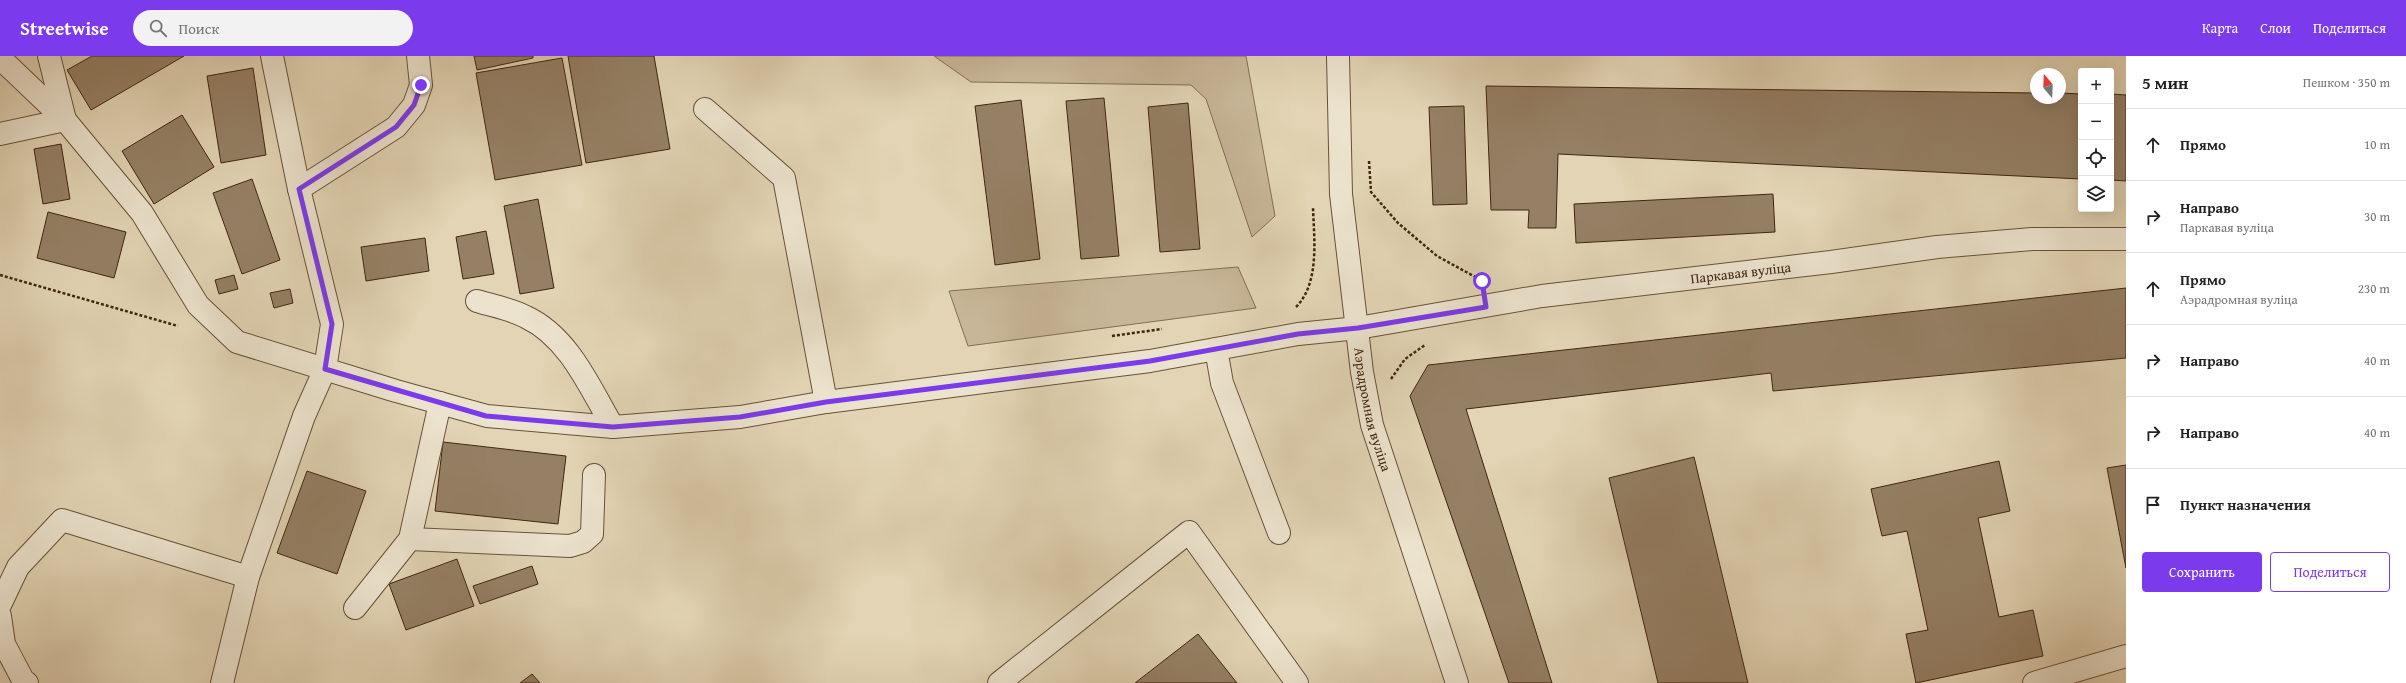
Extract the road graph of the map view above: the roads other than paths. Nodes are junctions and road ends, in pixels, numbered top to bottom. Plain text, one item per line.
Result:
1 (49, 56) edge
2 (272, 56) edge
3 (418, 56) edge
4 (1338, 56) edge
5 (0, 58) edge
6 (705, 109) dead end
7 (65, 120) junction
8 (0, 134) edge
9 (299, 189) junction
10 (2126, 239) edge
11 (477, 301) dead end
12 (1358, 328) junction
13 (1216, 349) junction
14 (325, 369) junction
15 (826, 402) junction
16 (440, 403) junction
17 (613, 427) junction
18 (594, 475) dead end
19 (1278, 533) dead end
20 (410, 539) junction
21 (248, 577) junction
22 (0, 606) edge
23 (355, 608) dead end
24 (0, 616) edge
25 (2126, 656) edge
26 (26, 683) edge
27 (222, 683) edge
28 (999, 683) edge
29 (1297, 683) edge
30 (1457, 683) edge
31 (2034, 683) edge

1 - 7 street
2 - 9 street
3 - 9 street
4 - 12 street
5 - 7 street
6 - 15 street
7 - 8 street
7 - 14 street, Аэрадромная вуліца
9 - 14 street
10 - 12 street, Паркавая вуліца
11 - 17 street
12 - 13 street, Аэрадромная вуліца
12 - 30 street, Аэрадромная вуліца
13 - 15 street, Аэрадромная вуліца
13 - 19 street
14 - 16 street, Аэрадромная вуліца
14 - 21 street
15 - 17 street, Аэрадромная вуліца
16 - 17 street, Аэрадромная вуліца
16 - 20 street
18 - 20 street
20 - 23 street
21 - 22 street
21 - 27 street
24 - 26 street
25 - 31 street
28 - 29 street

